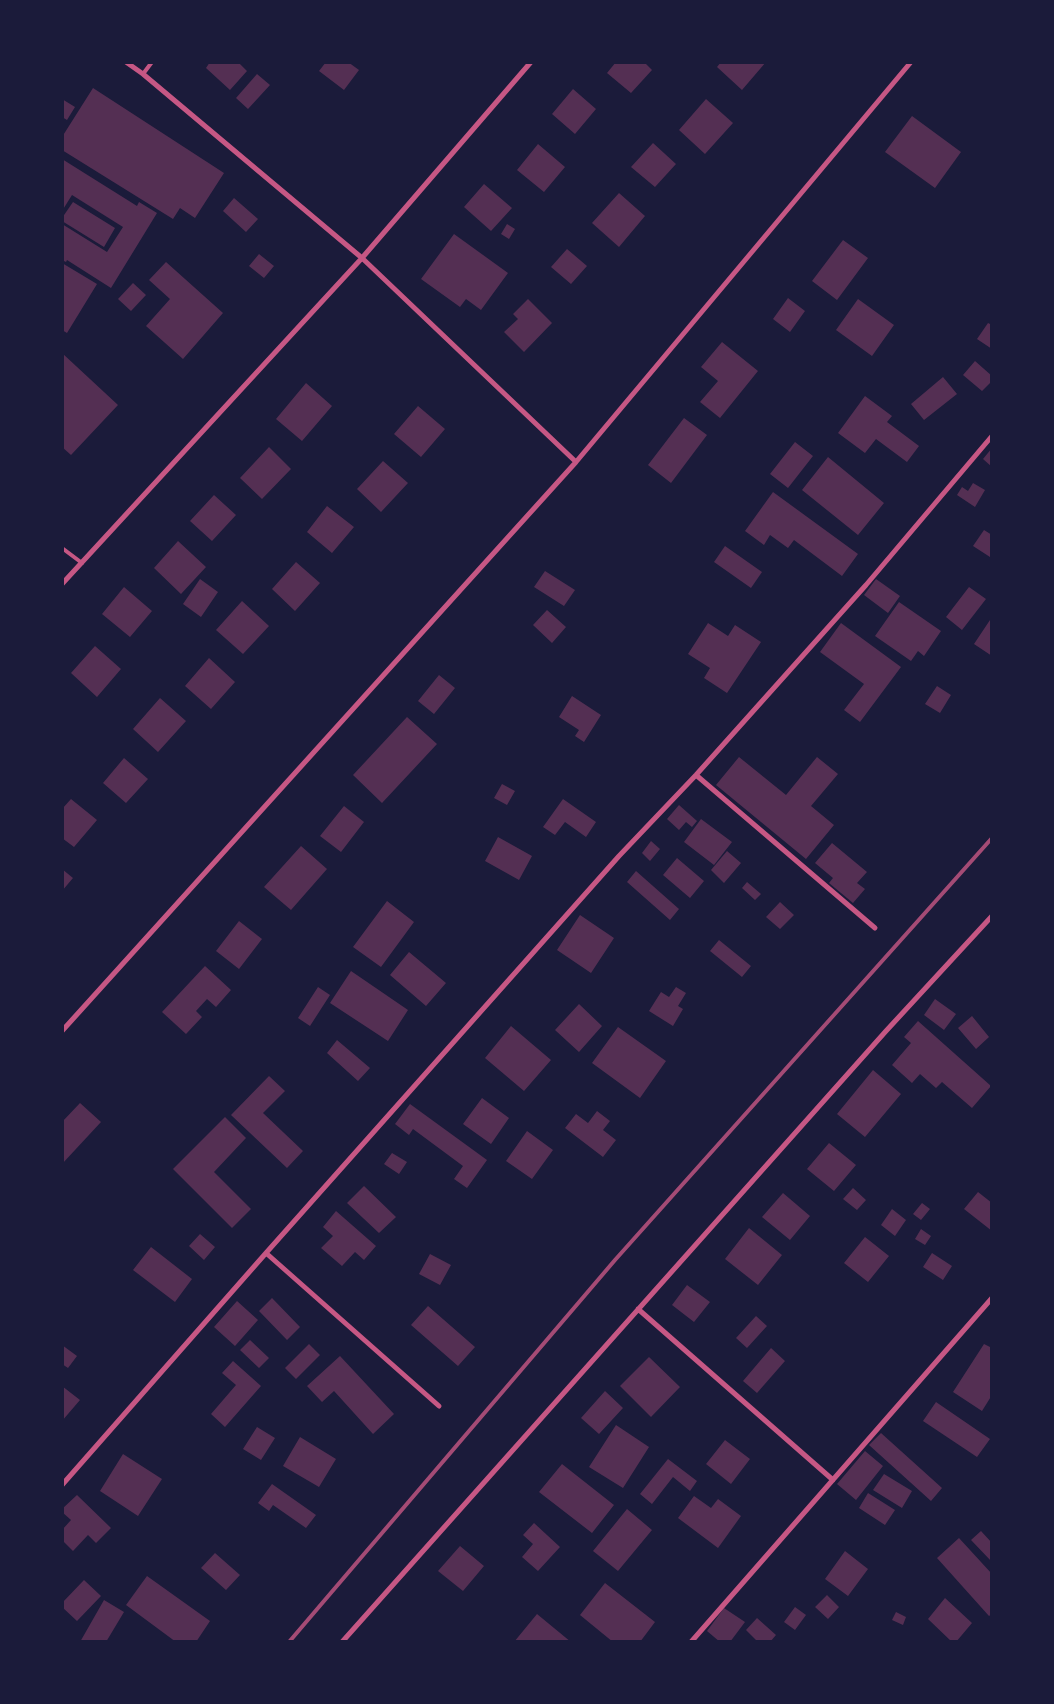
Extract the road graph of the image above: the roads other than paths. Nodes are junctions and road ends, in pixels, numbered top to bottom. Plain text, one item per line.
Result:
1 (126, 62) edge
2 (152, 62) edge
3 (531, 62) edge
4 (911, 62) edge
5 (143, 74) junction
6 (362, 258) junction
7 (992, 436) edge
8 (576, 462) junction
9 (62, 548) edge
10 (82, 563) junction
11 (62, 584) edge
12 (696, 775) junction
13 (992, 916) edge
14 (875, 928) dead end
15 (62, 1031) edge
16 (266, 1253) junction
17 (992, 1298) edge
18 (638, 1309) junction
19 (440, 1406) dead end
20 (833, 1480) junction
21 (62, 1485) edge
22 (342, 1642) edge
23 (690, 1642) edge

1 - 5 street
2 - 5 lane
3 - 6 street
4 - 8 street
5 - 6 street
6 - 8 street
6 - 10 street
7 - 12 street
8 - 15 street
9 - 10 lane
10 - 11 street
12 - 14 street
12 - 16 street
13 - 18 street
16 - 19 street
16 - 21 street
17 - 20 street
18 - 20 street
18 - 22 street
20 - 23 street

